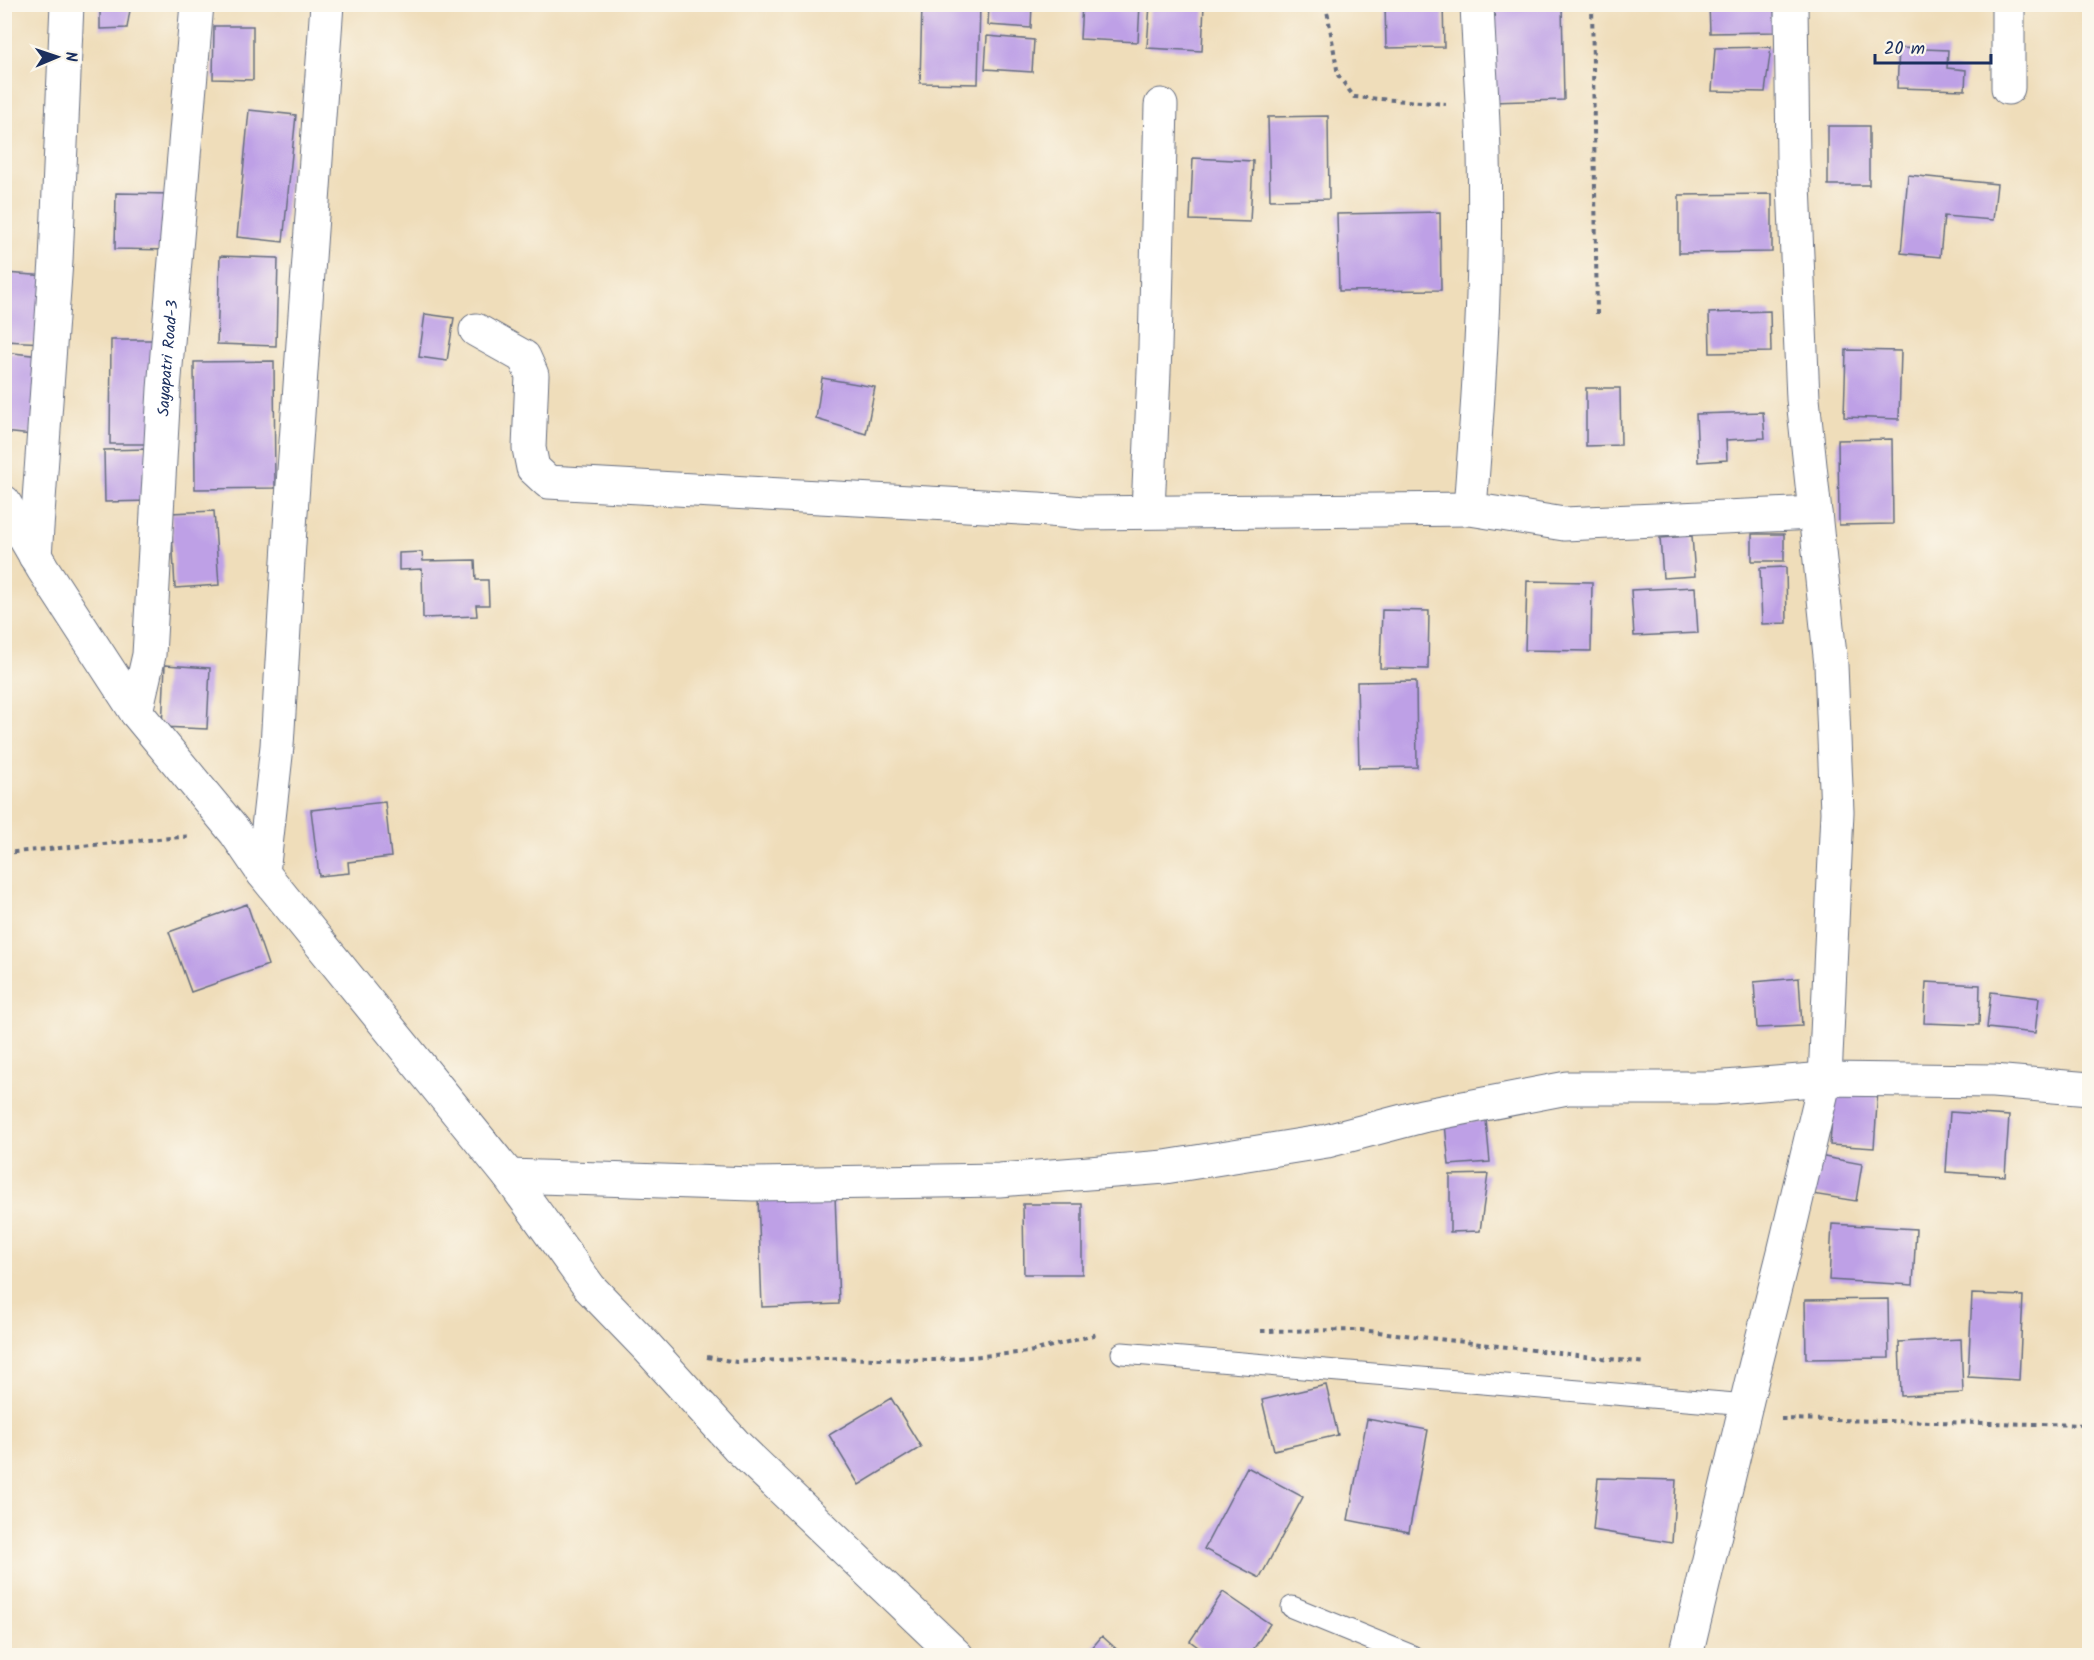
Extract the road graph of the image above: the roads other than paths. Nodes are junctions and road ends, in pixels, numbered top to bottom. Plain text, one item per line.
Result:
1 (68, 4) edge
2 (197, 4) edge
3 (327, 4) edge
4 (1477, 4) edge
5 (1791, 4) edge
6 (2008, 4) edge
7 (2008, 88) dead end
8 (1161, 105) dead end
9 (476, 330) dead end
10 (4, 502) edge
11 (1470, 509) junction
12 (1148, 511) junction
13 (1815, 513) junction
14 (35, 556) junction
15 (136, 712) junction
16 (263, 873) junction
17 (1825, 1079) junction
18 (2090, 1089) edge
19 (509, 1176) junction
20 (1122, 1353) dead end
21 (1747, 1405) junction
22 (1292, 1608) dead end
23 (957, 1656) edge
24 (1412, 1656) edge
25 (1686, 1656) edge

1 - 14 street
2 - 15 street, Sayapatri Road-3
3 - 16 street
4 - 11 street
5 - 13 street
6 - 7 street
8 - 12 street
9 - 12 street
10 - 14 street
11 - 12 street
11 - 13 street
13 - 17 street
14 - 15 street
15 - 16 street
16 - 19 street
17 - 18 street
17 - 19 street
17 - 21 street
19 - 23 street
20 - 21 lane
21 - 25 street
22 - 24 lane

